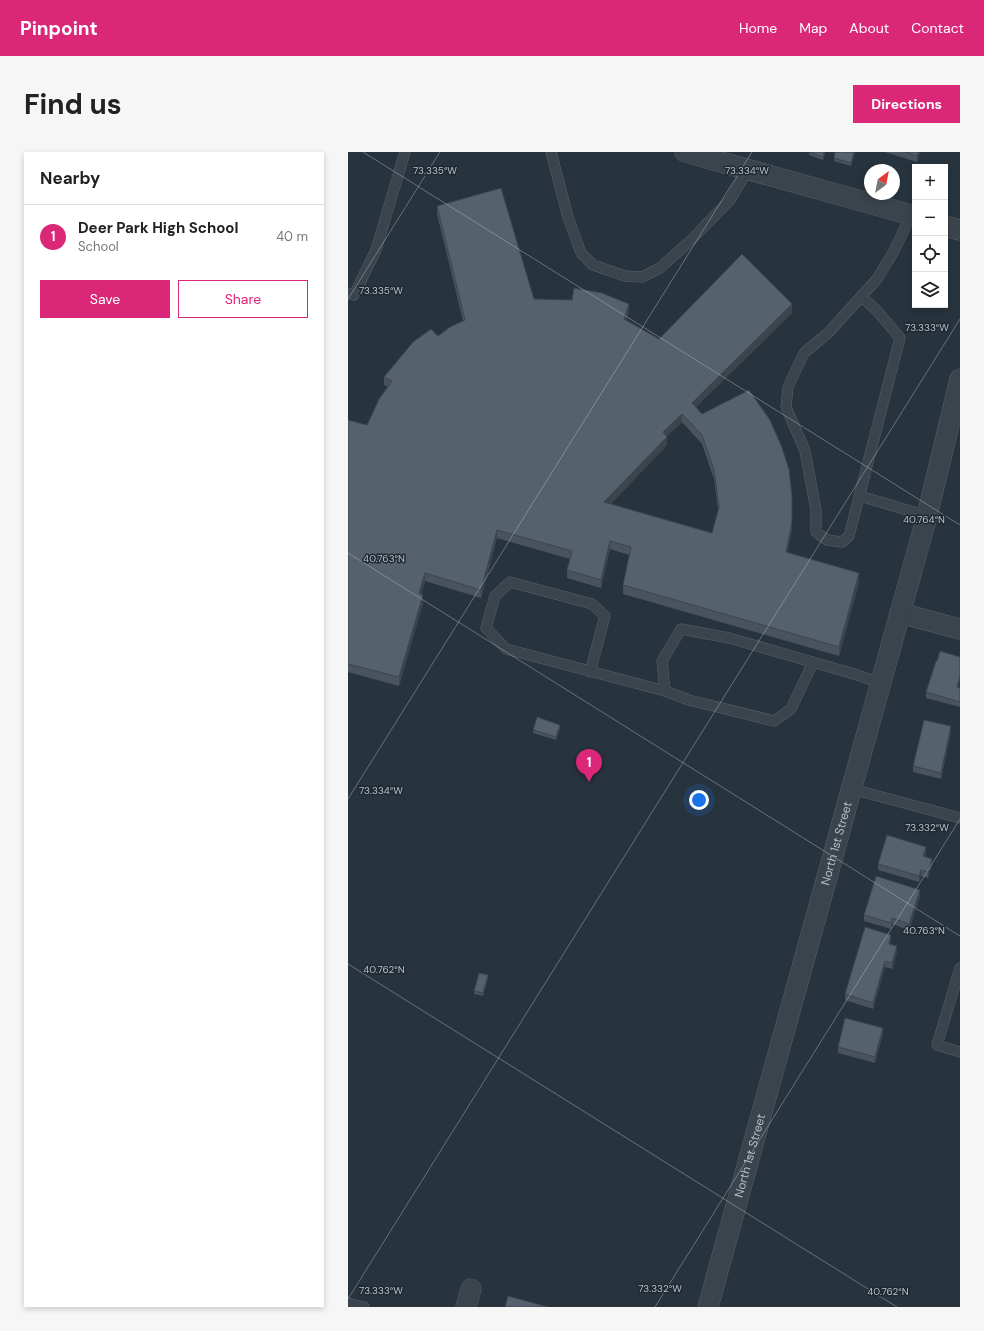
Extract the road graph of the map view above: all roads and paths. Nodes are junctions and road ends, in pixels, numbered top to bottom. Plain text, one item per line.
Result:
1 (405, 152) edge
2 (551, 152) edge
3 (685, 152) edge
4 (748, 170) junction
5 (912, 216) edge
6 (912, 218) edge
7 (948, 227) edge
8 (960, 230) edge
9 (348, 294) edge
10 (861, 296) junction
11 (960, 379) edge
12 (860, 496) junction
13 (927, 516) junction
14 (900, 613) junction
15 (960, 629) edge
16 (813, 662) junction
17 (590, 672) junction
18 (881, 683) junction
19 (665, 691) junction
20 (852, 789) junction
21 (960, 818) edge
22 (960, 968) edge
23 (958, 985) edge
24 (960, 1052) edge
25 (348, 1302) edge
26 (364, 1307) edge
27 (708, 1307) edge

1 - 9 lane
2 - 4 lane
3 - 4 street
4 - 5 street
6 - 10 lane
7 - 8 street
10 - 12 lane
10 - 12 lane
11 - 13 street, North 1st Street
12 - 13 lane
13 - 14 street, North 1st Street
14 - 15 street
14 - 18 street, North 1st Street
16 - 18 lane
16 - 19 lane
16 - 19 lane
17 - 17 lane
17 - 19 lane
18 - 20 street, North 1st Street
20 - 21 lane
20 - 27 street, North 1st Street
22 - 23 lane
23 - 24 lane
25 - 26 lane

